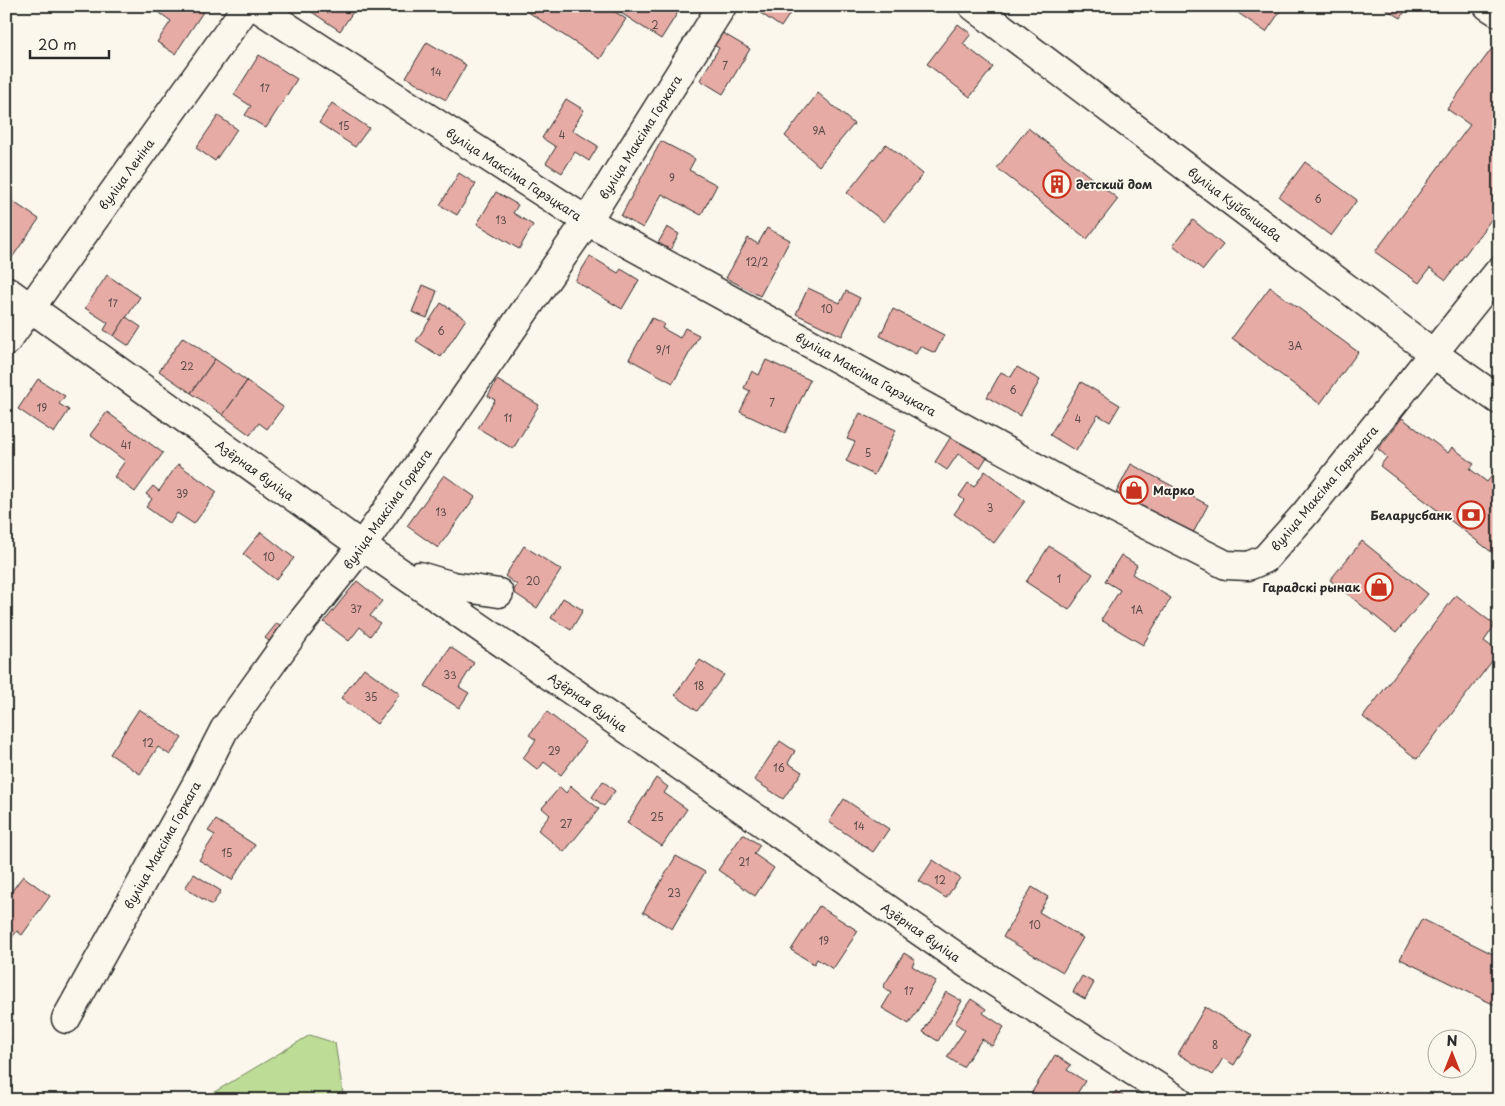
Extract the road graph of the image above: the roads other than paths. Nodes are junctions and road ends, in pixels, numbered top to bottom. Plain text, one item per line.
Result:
1 (247, 6) edge
2 (255, 6) edge
3 (722, 6) edge
4 (973, 6) edge
5 (1488, 6) edge
6 (1499, 13) edge
7 (587, 221) junction
8 (1499, 271) edge
9 (6, 290) edge
10 (30, 308) junction
11 (6, 342) edge
12 (1434, 354) junction
13 (1499, 400) edge
14 (362, 546) junction
15 (390, 565) junction
16 (499, 593) dead end
17 (66, 1019) dead end
18 (1178, 1100) edge

1 - 10 street, вуліца Леніна
2 - 7 street, вуліца Максіма Гарэцкага
3 - 7 street, вуліца Максіма Горкага
4 - 12 street, вуліца Куйбышава
5 - 6 street
7 - 12 street, вуліца Максіма Гарэцкага
7 - 14 street, вуліца Максіма Горкага
8 - 12 street, вуліца Максіма Гарэцкага
9 - 10 street, Азёрная вуліца
10 - 11 street, вуліца Леніна
10 - 14 street, Азёрная вуліца
12 - 13 street, вуліца Куйбышава
14 - 15 street, Азёрная вуліца
14 - 17 street, вуліца Максіма Горкага
15 - 16 street
15 - 18 street, Азёрная вуліца

